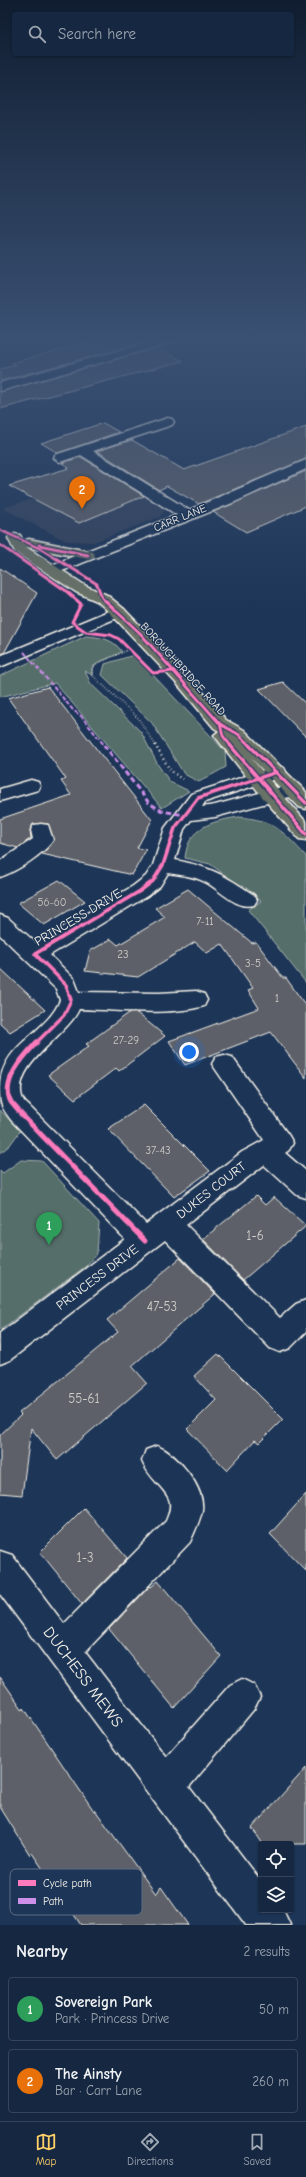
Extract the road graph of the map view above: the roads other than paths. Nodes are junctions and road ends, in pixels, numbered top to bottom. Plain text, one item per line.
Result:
1 (148, 429) edge
2 (84, 451) junction
3 (60, 458) dead end
4 (306, 464) edge
5 (187, 515) junction
6 (0, 530) edge
7 (15, 538) junction
8 (29, 543) junction
9 (88, 555) junction
10 (66, 564) junction
11 (52, 570) junction
12 (102, 598) junction
13 (118, 612) junction
14 (0, 662) edge
15 (220, 724) junction
16 (277, 772) junction
17 (257, 778) junction
18 (31, 786) dead end
19 (271, 795) junction
20 (0, 796) edge
21 (300, 796) edge
22 (184, 815) junction
23 (41, 830) dead end
24 (306, 834) edge
25 (163, 865) junction
26 (0, 870) edge
27 (247, 900) dead end
28 (0, 923) edge
29 (35, 954) junction
30 (71, 1000) junction
31 (196, 1000) dead end
32 (224, 1064) dead end
33 (272, 1146) junction
34 (306, 1187) edge
35 (167, 1224) junction
36 (145, 1241) junction
37 (306, 1313) edge
38 (0, 1350) edge
39 (157, 1461) dead end
40 (0, 1567) edge
41 (63, 1650) junction
42 (242, 1697) dead end
43 (165, 1786) junction
44 (270, 1925) edge

1 - 2 street
2 - 3 street
2 - 5 street
4 - 5 street, CARR LANE
5 - 9 street, CARR LANE
6 - 7 main road, BOROUGHBRIDGE ROAD
7 - 8 main road, BOROUGHBRIDGE ROAD
7 - 11 main road, BOROUGHBRIDGE ROAD
8 - 9 main road
8 - 10 main road, BOROUGHBRIDGE ROAD
9 - 10 street, CARR LANE
10 - 11 street, CARR LANE
10 - 12 main road, BOROUGHBRIDGE ROAD
11 - 12 main road, BOROUGHBRIDGE ROAD
12 - 13 main road, BOROUGHBRIDGE ROAD
13 - 14 street
13 - 15 main road, BOROUGHBRIDGE ROAD
15 - 16 main road, BOROUGHBRIDGE ROAD
15 - 17 main road, BOROUGHBRIDGE ROAD
16 - 17 street
16 - 21 main road, BOROUGHBRIDGE ROAD
17 - 19 main road, BOROUGHBRIDGE ROAD
17 - 22 street, PRINCESS DRIVE
18 - 20 street
19 - 21 street, BOROUGHBRIDGE ROAD
19 - 22 street
19 - 24 main road, BOROUGHBRIDGE ROAD
22 - 25 street, PRINCESS DRIVE
23 - 26 street
25 - 27 street
25 - 29 street, PRINCESS DRIVE
28 - 29 street
29 - 30 street, PRINCESS DRIVE
30 - 31 street
30 - 36 street, PRINCESS DRIVE
32 - 33 street
33 - 34 street
33 - 35 street, DUKES COURT
35 - 36 street, DUKES COURT
35 - 37 street
36 - 38 street, PRINCESS DRIVE
39 - 41 street
40 - 41 street, DUCHESS MEWS
41 - 43 street, DUCHESS MEWS
42 - 43 street
43 - 44 street, DUCHESS MEWS

